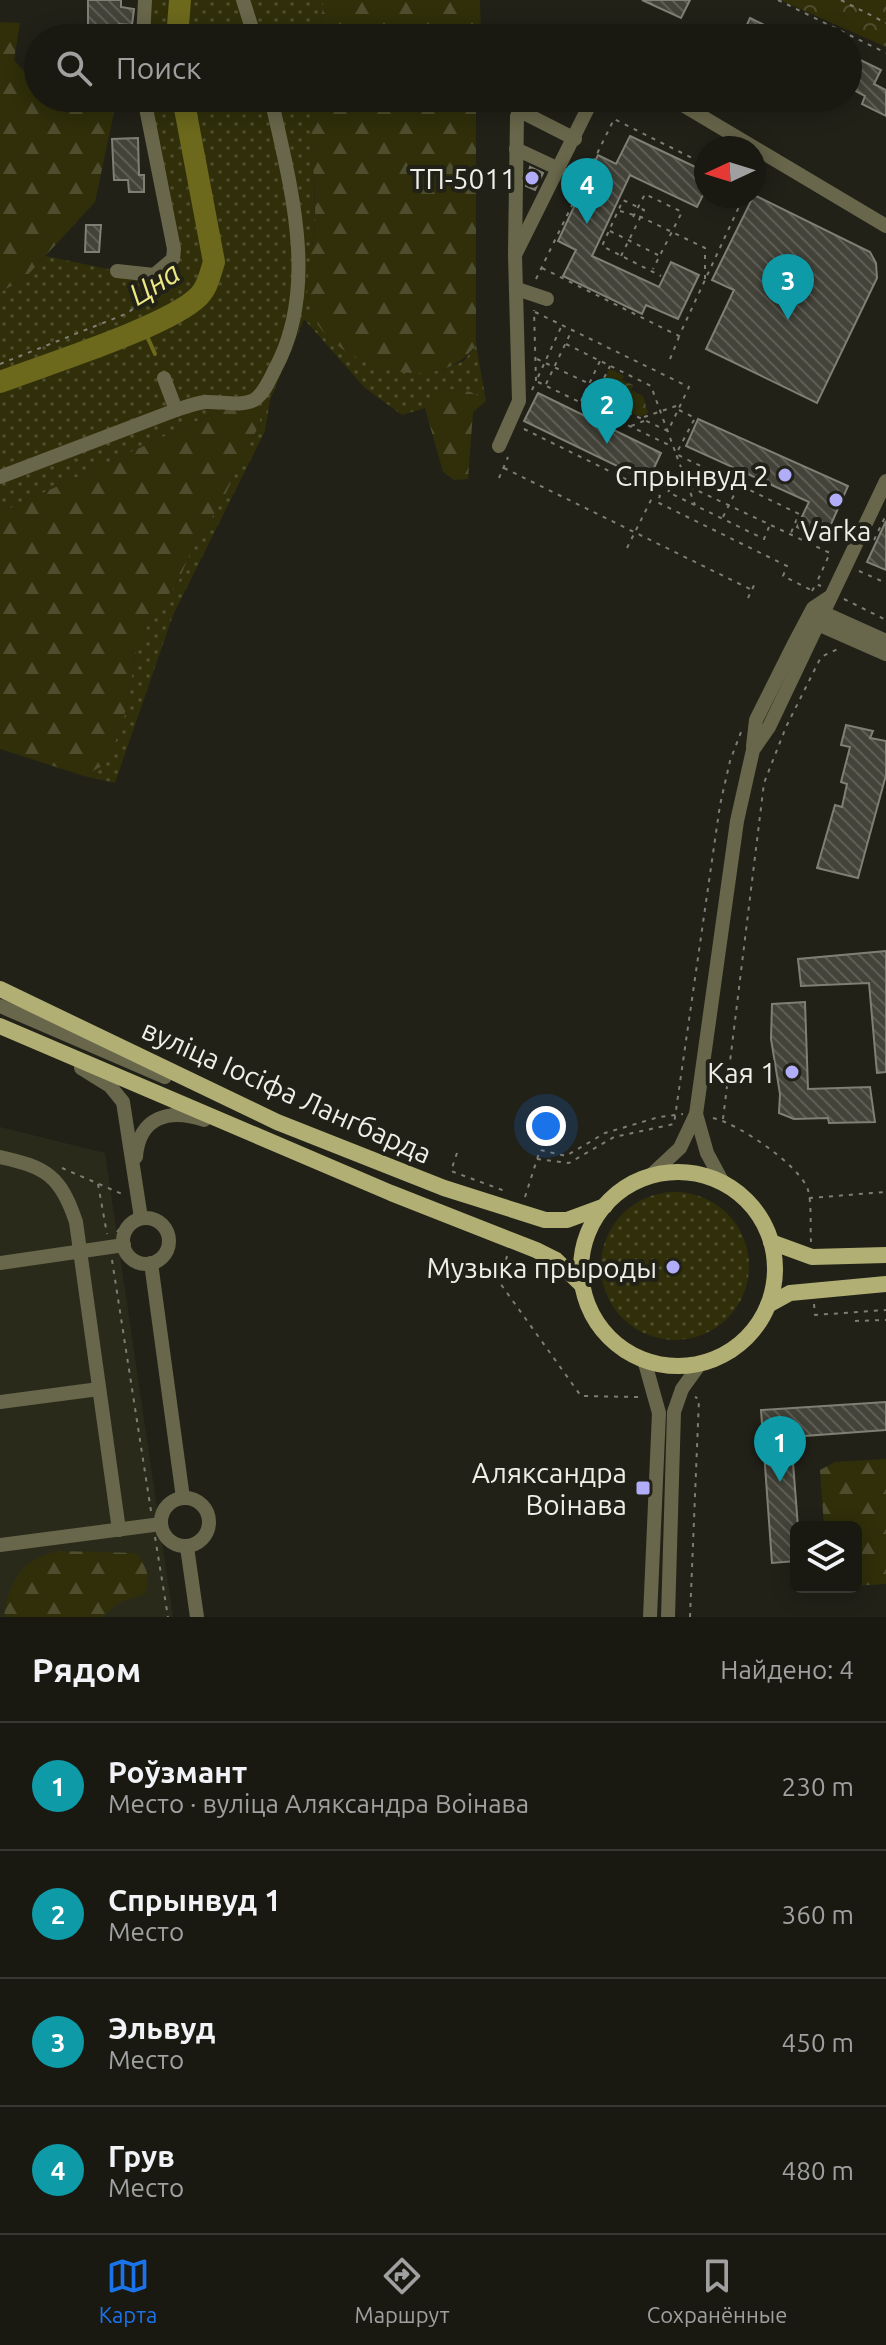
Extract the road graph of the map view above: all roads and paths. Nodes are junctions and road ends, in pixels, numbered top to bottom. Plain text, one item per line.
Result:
1 (145, 0) edge
2 (243, 0) edge
3 (778, 0) edge
4 (841, 0) edge
5 (886, 23) edge
6 (144, 24) edge
7 (251, 24) edge
8 (827, 24) edge
9 (862, 41) edge
10 (886, 53) edge
11 (147, 112) edge
12 (274, 112) edge
13 (520, 112) edge
14 (522, 112) edge
15 (587, 112) edge
16 (695, 112) edge
17 (575, 139) junction
18 (516, 149) junction
19 (694, 159) edge
20 (559, 169) junction
21 (638, 208) junction
22 (739, 208) edge
23 (619, 211) junction
24 (633, 217) junction
25 (641, 217) junction
26 (886, 226) edge
27 (609, 230) junction
28 (672, 232) junction
29 (629, 240) junction
30 (515, 255) junction
31 (621, 256) junction
32 (660, 256) junction
33 (173, 259) junction
34 (541, 268) junction
35 (117, 271) dead end
36 (652, 272) junction
37 (661, 276) dead end
38 (705, 282) junction
39 (517, 289) junction
40 (540, 296) junction
41 (534, 312) junction
42 (562, 325) junction
43 (572, 330) junction
44 (679, 336) junction
45 (566, 344) junction
46 (536, 358) junction
47 (670, 359) dead end
48 (600, 361) junction
49 (545, 362) junction
50 (0, 364) edge
51 (610, 366) junction
52 (555, 367) junction
53 (164, 378) dead end
54 (536, 381) junction
55 (589, 384) junction
56 (545, 386) junction
57 (594, 386) junction
58 (531, 392) dead end
59 (580, 402) junction
60 (681, 405) junction
61 (176, 410) junction
62 (678, 410) junction
63 (661, 412) junction
64 (634, 415) junction
65 (643, 419) junction
66 (517, 425) dead end
67 (629, 426) junction
68 (668, 431) junction
69 (674, 448) junction
70 (504, 452) joint
71 (676, 454) junction
72 (504, 468) junction
73 (0, 477) edge
74 (499, 478) dead end
75 (886, 481) edge
76 (739, 485) junction
77 (689, 486) junction
78 (654, 493) junction
79 (695, 505) junction
80 (728, 506) junction
81 (722, 518) junction
82 (769, 527) junction
83 (635, 532) junction
84 (790, 536) junction
85 (627, 548) dead end
86 (859, 571) dead end
87 (756, 581) dead end
88 (886, 583) edge
89 (816, 584) dead end
90 (752, 590) junction
91 (812, 591) dead end
92 (748, 598) dead end
93 (818, 612) junction
94 (886, 641) edge
95 (841, 647) dead end
96 (886, 654) edge
97 (730, 761) dead end
98 (0, 989) edge
99 (0, 1006) edge
100 (0, 1026) edge
101 (40, 1044) junction
102 (675, 1114) junction
103 (696, 1114) junction
104 (723, 1120) junction
105 (277, 1122) junction
106 (239, 1128) junction
107 (457, 1153) dead end
108 (0, 1157) edge
109 (537, 1159) dead end
110 (54, 1165) dead end
111 (651, 1175) junction
112 (135, 1178) junction
113 (721, 1179) junction
114 (801, 1179) dead end
115 (98, 1184) junction
116 (886, 1192) edge
117 (510, 1193) dead end
118 (130, 1197) dead end
119 (808, 1198) dead end
120 (605, 1206) junction
121 (141, 1218) junction
122 (771, 1242) junction
123 (117, 1246) junction
124 (80, 1252) junction
125 (886, 1255) edge
126 (0, 1263) edge
127 (151, 1263) junction
128 (886, 1284) edge
129 (583, 1286) junction
130 (768, 1305) junction
131 (886, 1310) edge
132 (815, 1315) dead end
133 (886, 1320) edge
134 (855, 1321) dead end
135 (645, 1363) junction
136 (700, 1364) junction
137 (99, 1389) junction
138 (0, 1402) edge
139 (183, 1498) junction
140 (157, 1525) junction
141 (119, 1530) junction
142 (0, 1545) edge
143 (187, 1547) junction
144 (168, 1617) edge
145 (197, 1617) edge
146 (650, 1617) edge
147 (668, 1617) edge

1 - 6 street
2 - 7 street
3 - 8 path
4 - 5 path
9 - 10 path
11 - 33 street
12 - 61 street
13 - 18 street
14 - 17 street
15 - 17 street
16 - 26 street
17 - 20 street
18 - 20 street
18 - 30 street
19 - 34 path
20 - 30 street
21 - 23 path
21 - 24 path
21 - 25 path
21 - 28 path
22 - 38 path
23 - 24 path
23 - 27 path
24 - 25 path
25 - 28 path
25 - 29 path
27 - 29 path
27 - 31 path
28 - 32 path
28 - 38 path
29 - 31 path
29 - 32 path
30 - 39 street
31 - 36 path
32 - 36 path
33 - 35 street
33 - 50 path
34 - 40 path
34 - 44 path
36 - 37 path
38 - 44 path
39 - 40 street
39 - 70 street
40 - 41 path
41 - 42 path
41 - 46 path
42 - 43 path
42 - 49 path
43 - 45 path
43 - 60 path
44 - 47 path
45 - 48 path
45 - 52 path
46 - 49 path
46 - 54 path
48 - 51 path
48 - 55 path
49 - 52 path
49 - 54 path
51 - 57 path
51 - 63 path
52 - 55 path
52 - 56 path
53 - 61 street
54 - 56 path
54 - 58 path
55 - 57 path
55 - 59 path
56 - 59 path
57 - 64 path
59 - 67 path
60 - 62 path
60 - 63 path
61 - 73 street
62 - 68 path
62 - 71 path
63 - 65 path
63 - 68 path
64 - 65 path
64 - 67 path
65 - 67 path
65 - 68 path
66 - 78 path
67 - 69 path
68 - 69 path
69 - 71 path
70 - 72 path
71 - 76 path
71 - 77 path
72 - 74 path
72 - 83 path
75 - 93 street
76 - 80 path
76 - 84 path
77 - 79 path
77 - 79 path
77 - 80 path
78 - 83 path
78 - 91 path
79 - 81 path
80 - 81 path
80 - 82 path
81 - 82 path
82 - 84 path
83 - 85 path
83 - 90 path
84 - 89 path
86 - 88 path
87 - 90 path
90 - 92 path
93 - 94 street
93 - 96 street
93 - 103 street
95 - 104 path
97 - 102 path
98 - 105 main road, вуліца Іосіфа Лангбарда
99 - 105 street
100 - 101 main road, вуліца Іосіфа Лангбарда
101 - 106 main road, вуліца Іосіфа Лангбарда
101 - 112 street
102 - 103 path
102 - 109 path
103 - 104 path
103 - 111 street
103 - 113 street
104 - 114 path
105 - 120 main road, вуліца Іосіфа Лангбарда
106 - 112 street
106 - 129 main road, вуліца Іосіфа Лангбарда
107 - 117 path
108 - 124 street
110 - 115 path
111 - 113 main road
111 - 120 main road
112 - 121 street
113 - 122 main road
115 - 118 path
115 - 123 path
116 - 119 path
120 - 129 main road
121 - 123 street
121 - 127 street
122 - 125 main road
122 - 130 main road
123 - 124 street
123 - 127 street
123 - 140 path
124 - 126 street
124 - 137 street
127 - 139 street
128 - 130 main road
129 - 135 main road
130 - 136 main road
131 - 132 path
133 - 134 path
135 - 136 main road
135 - 146 street
136 - 147 street
137 - 138 street
137 - 141 street
139 - 140 street
139 - 143 street
140 - 141 street
140 - 143 street
140 - 144 path
141 - 142 street
143 - 145 street

